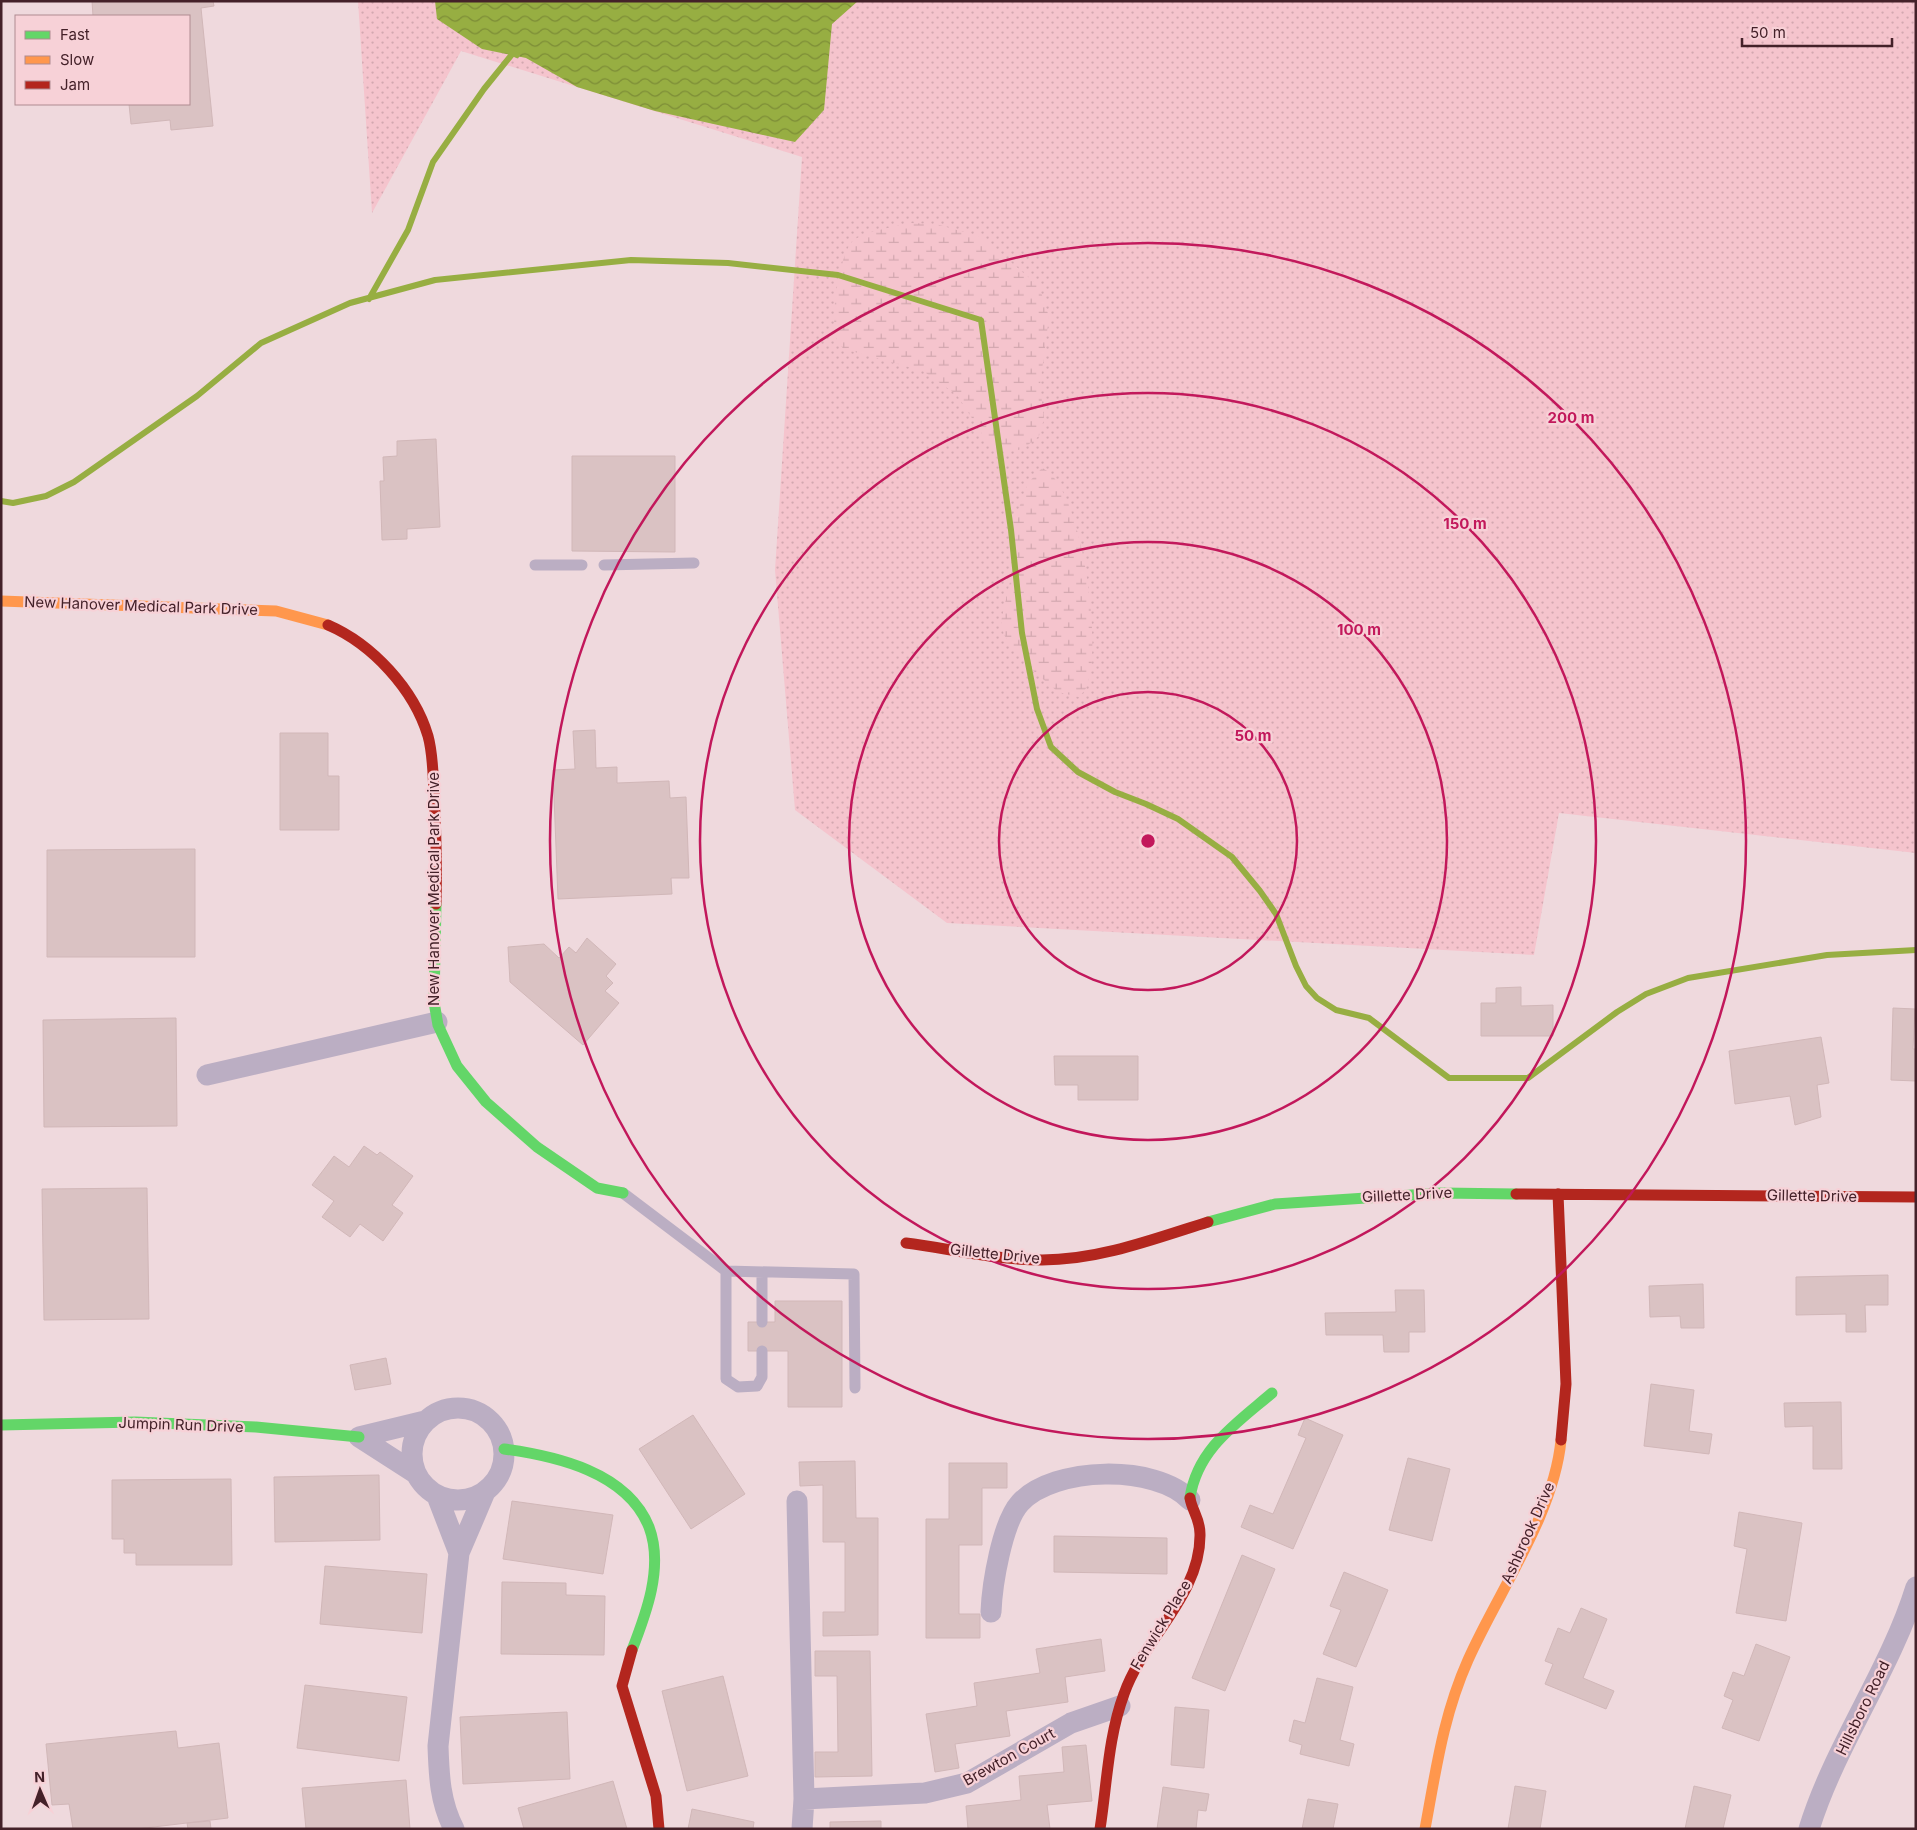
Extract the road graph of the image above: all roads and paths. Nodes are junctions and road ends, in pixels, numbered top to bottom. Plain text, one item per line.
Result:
1 (694, 563) dead end
2 (604, 564) dead end
3 (535, 565) dead end
4 (582, 565) dead end
5 (1, 602) edge
6 (437, 1022) junction
7 (207, 1075) dead end
8 (623, 1193) joint
9 (1558, 1194) junction
10 (1916, 1197) edge
11 (906, 1243) dead end
12 (726, 1271) junction
13 (762, 1273) junction
14 (762, 1322) dead end
15 (762, 1350) dead end
16 (855, 1388) dead end
17 (1272, 1393) dead end
18 (425, 1421) junction
19 (1, 1425) edge
20 (360, 1437) junction
21 (504, 1449) junction
22 (415, 1474) junction
23 (485, 1492) junction
24 (437, 1496) junction
25 (1190, 1500) junction
26 (797, 1501) dead end
27 (459, 1553) junction
28 (1916, 1587) edge
29 (991, 1612) dead end
30 (1120, 1706) junction
31 (804, 1799) junction
32 (454, 1829) edge
33 (658, 1829) edge
34 (802, 1829) edge
35 (1100, 1829) edge
36 (1425, 1829) edge
37 (1809, 1829) edge

1 - 2 lane
3 - 4 lane
5 - 6 street, New Hanover Medical Park Drive
6 - 7 street
6 - 8 street, New Hanover Medical Park Drive
8 - 12 lane
9 - 10 street, Gillette Drive
9 - 11 street, Gillette Drive
9 - 36 street, Ashbrook Drive
12 - 13 lane
12 - 15 lane
13 - 14 lane
13 - 16 lane
17 - 25 street
18 - 20 street, Jumpin Run Drive
18 - 21 street, Jumpin Run Drive
18 - 22 street
19 - 20 street, Jumpin Run Drive
20 - 22 street, Jumpin Run Drive
21 - 23 street, Jumpin Run Drive
21 - 33 street
22 - 24 street, Jumpin Run Drive
23 - 24 street
23 - 27 street, Jumpin Run Drive
24 - 27 street, Jumpin Run Drive
25 - 29 street
25 - 30 street, Fenwick Place
26 - 31 street
27 - 32 street, Jumpin Run Drive
28 - 37 street, Hillsboro Road
30 - 31 street, Brewton Court
30 - 35 street, Fenwick Place
31 - 34 street

